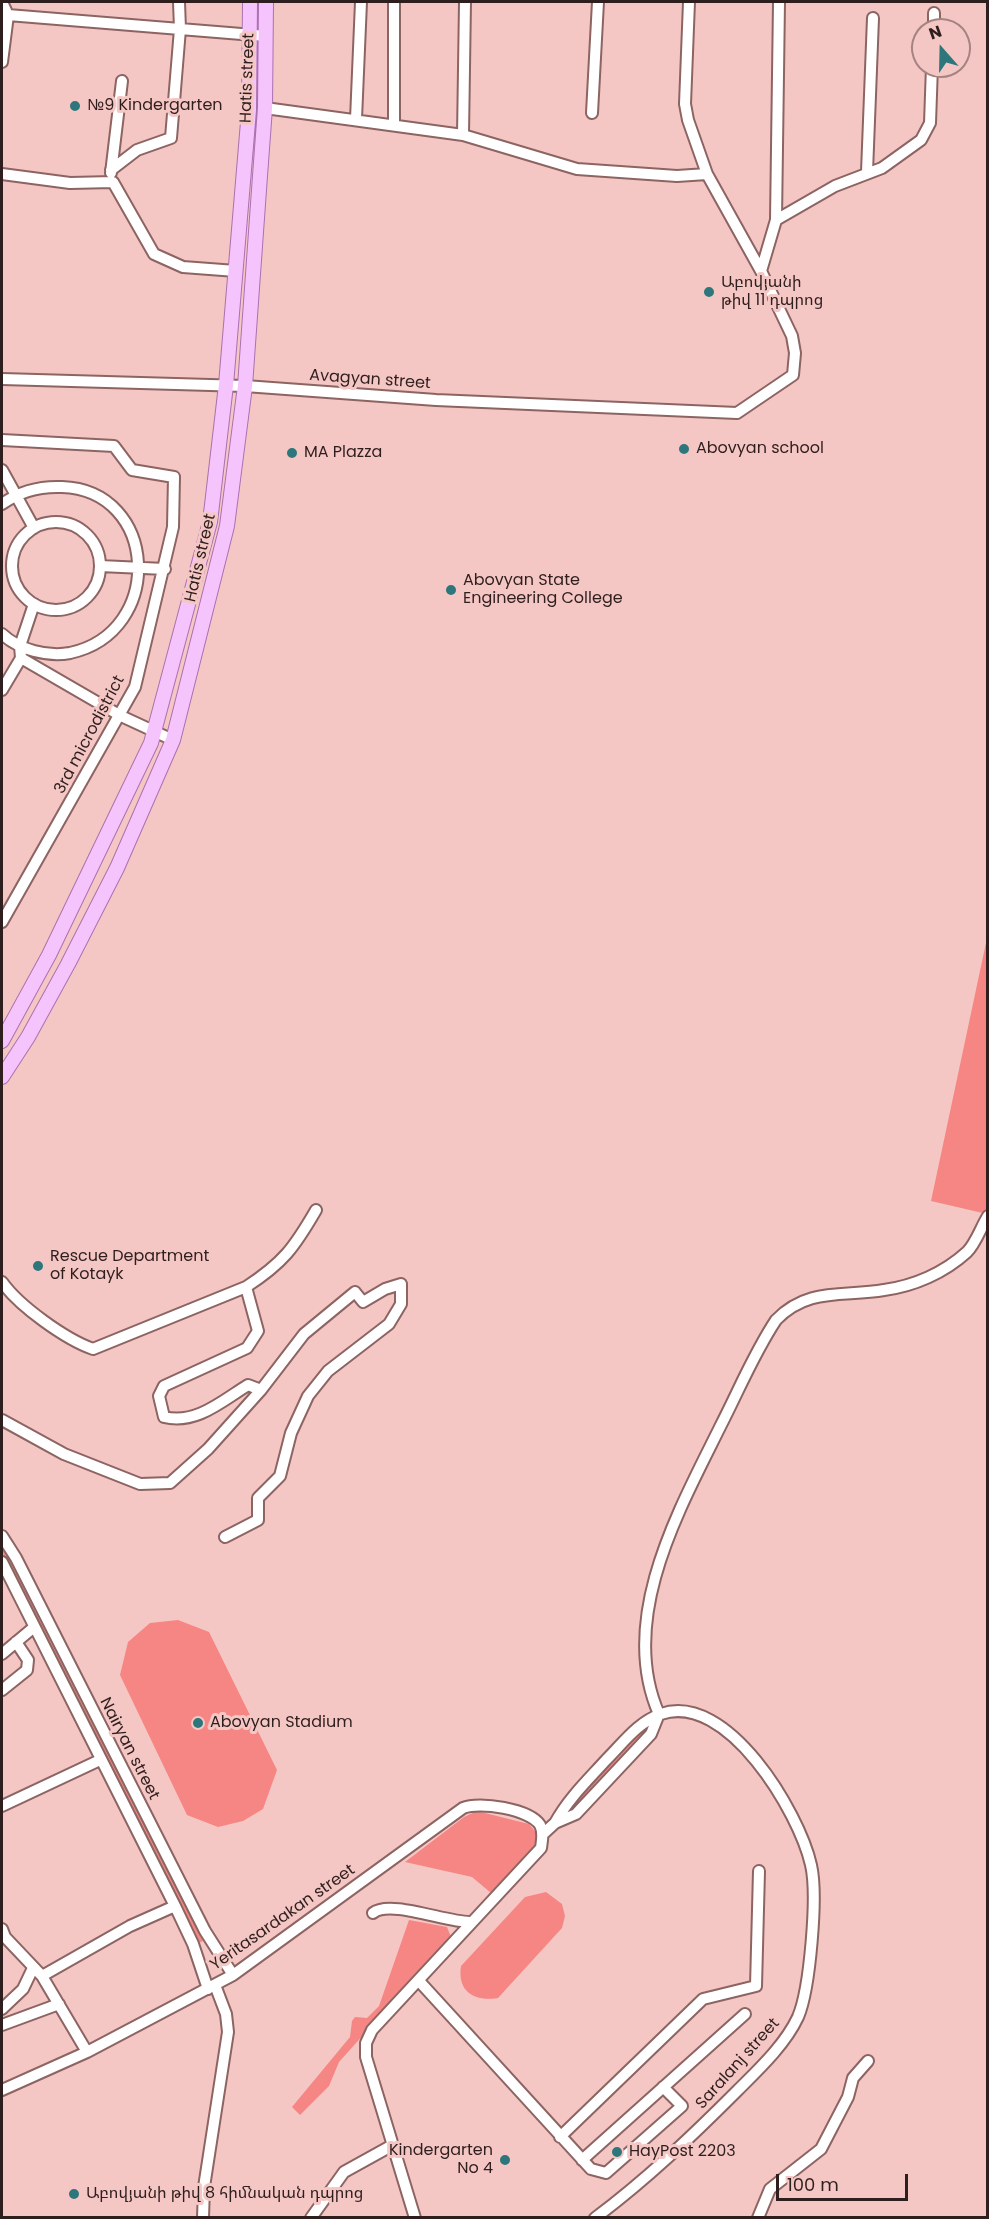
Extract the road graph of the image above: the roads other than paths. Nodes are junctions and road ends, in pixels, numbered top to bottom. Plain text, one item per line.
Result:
1 (2, 2) edge
2 (179, 2) edge
3 (250, 2) edge
4 (266, 2) edge
5 (361, 2) edge
6 (394, 2) edge
7 (465, 2) edge
8 (597, 2) edge
9 (689, 2) edge
10 (779, 2) edge
11 (934, 13) dead end
12 (8, 15) junction
13 (873, 18) dead end
14 (934, 18) edge
15 (180, 29) junction
16 (249, 35) junction
17 (266, 36) junction
18 (2, 62) edge
19 (932, 78) edge
20 (122, 81) dead end
21 (265, 108) junction
22 (592, 113) dead end
23 (356, 119) junction
24 (394, 125) junction
25 (462, 135) junction
26 (111, 170) junction
27 (867, 172) junction
28 (2, 174) edge
29 (707, 174) junction
30 (113, 182) junction
31 (776, 219) junction
32 (236, 271) junction
33 (761, 271) junction
34 (2, 379) edge
35 (226, 385) junction
36 (245, 386) junction
37 (2, 440) edge
38 (2, 470) edge
39 (15, 495) junction
40 (2, 504) edge
41 (34, 528) junction
42 (100, 567) junction
43 (140, 569) junction
44 (165, 569) junction
45 (34, 604) junction
46 (2, 634) edge
47 (20, 652) junction
48 (2, 690) edge
49 (121, 716) junction
50 (155, 732) junction
51 (173, 740) junction
52 (2, 922) edge
53 (2, 1041) edge
54 (2, 1077) edge
55 (316, 1210) dead end
56 (987, 1216) edge
57 (2, 1282) edge
58 (246, 1287) junction
59 (261, 1390) junction
60 (2, 1420) edge
61 (2, 1536) edge
62 (225, 1537) dead end
63 (2, 1563) edge
64 (33, 1628) junction
65 (16, 1642) junction
66 (2, 1654) edge
67 (2, 1690) edge
68 (659, 1714) junction
69 (100, 1760) junction
70 (2, 1806) edge
71 (542, 1831) junction
72 (759, 1871) dead end
73 (175, 1906) junction
74 (373, 1913) dead end
75 (471, 1922) junction
76 (3, 1934) edge
77 (33, 1968) junction
78 (232, 1975) junction
79 (42, 1976) junction
80 (419, 1981) junction
81 (212, 1987) junction
82 (59, 2004) junction
83 (2, 2009) edge
84 (745, 2014) dead end
85 (2, 2025) edge
86 (87, 2052) junction
87 (868, 2061) dead end
88 (663, 2087) junction
89 (2, 2090) edge
90 (560, 2137) junction
91 (392, 2146) junction
92 (582, 2160) junction
93 (203, 2217) edge
94 (312, 2217) edge
95 (415, 2217) edge
96 (595, 2217) edge
97 (758, 2217) edge

1 - 12 street
2 - 15 street
3 - 16 main road, Hatis street
4 - 17 main road, Hatis street
5 - 23 street
6 - 24 street
7 - 25 street
8 - 22 street
9 - 29 street
10 - 31 street
11 - 14 street
12 - 15 street
12 - 18 street
13 - 27 street
15 - 16 street
15 - 26 street
16 - 17 street
16 - 32 main road, Hatis street
17 - 21 main road, Hatis street
19 - 27 street
20 - 26 street
21 - 23 street
21 - 36 main road, Hatis street
23 - 24 street
24 - 25 street
25 - 29 street
26 - 30 street
27 - 31 street
28 - 30 street
29 - 33 street
30 - 32 street
31 - 33 street
32 - 35 main road, Hatis street
33 - 36 street, Avagyan street
34 - 35 street, Avagyan street
35 - 36 street, Avagyan street
35 - 50 main road, Hatis street
36 - 51 main road, Hatis street
37 - 44 street, 3rd microdistrict
38 - 39 street
39 - 40 street
39 - 41 street
39 - 43 street
41 - 42 street
41 - 45 street
42 - 43 street
42 - 45 street
43 - 44 street
43 - 47 street
44 - 49 street, 3rd microdistrict
45 - 47 street
46 - 47 street
47 - 48 street
47 - 49 street
49 - 50 street
49 - 52 street, 3rd microdistrict
50 - 51 street
50 - 53 main road, Hatis street
51 - 54 main road, Hatis street
55 - 58 street
56 - 68 street
57 - 58 street
58 - 59 street
59 - 60 street
59 - 62 street
61 - 78 street, Nairyan street
63 - 64 street, Nairyan street
64 - 65 street
64 - 69 street, Nairyan street
65 - 66 street
65 - 67 street
68 - 71 street
68 - 96 street, Saralanj street
69 - 70 street
69 - 73 street, Nairyan street
71 - 75 street
71 - 78 street, Yeritasardakan street
72 - 90 street
73 - 79 street
73 - 81 street, Nairyan street
74 - 75 street
75 - 80 street
76 - 77 street
77 - 79 street
77 - 83 street
78 - 81 street, Yeritasardakan street
79 - 82 street
80 - 90 street
80 - 91 street
81 - 86 street, Yeritasardakan street
81 - 93 street, Nairyan street
82 - 85 street
82 - 86 street
84 - 88 street
86 - 89 street, Yeritasardakan street
87 - 97 street
88 - 92 street
88 - 92 street
90 - 92 street
91 - 94 street
91 - 95 street

